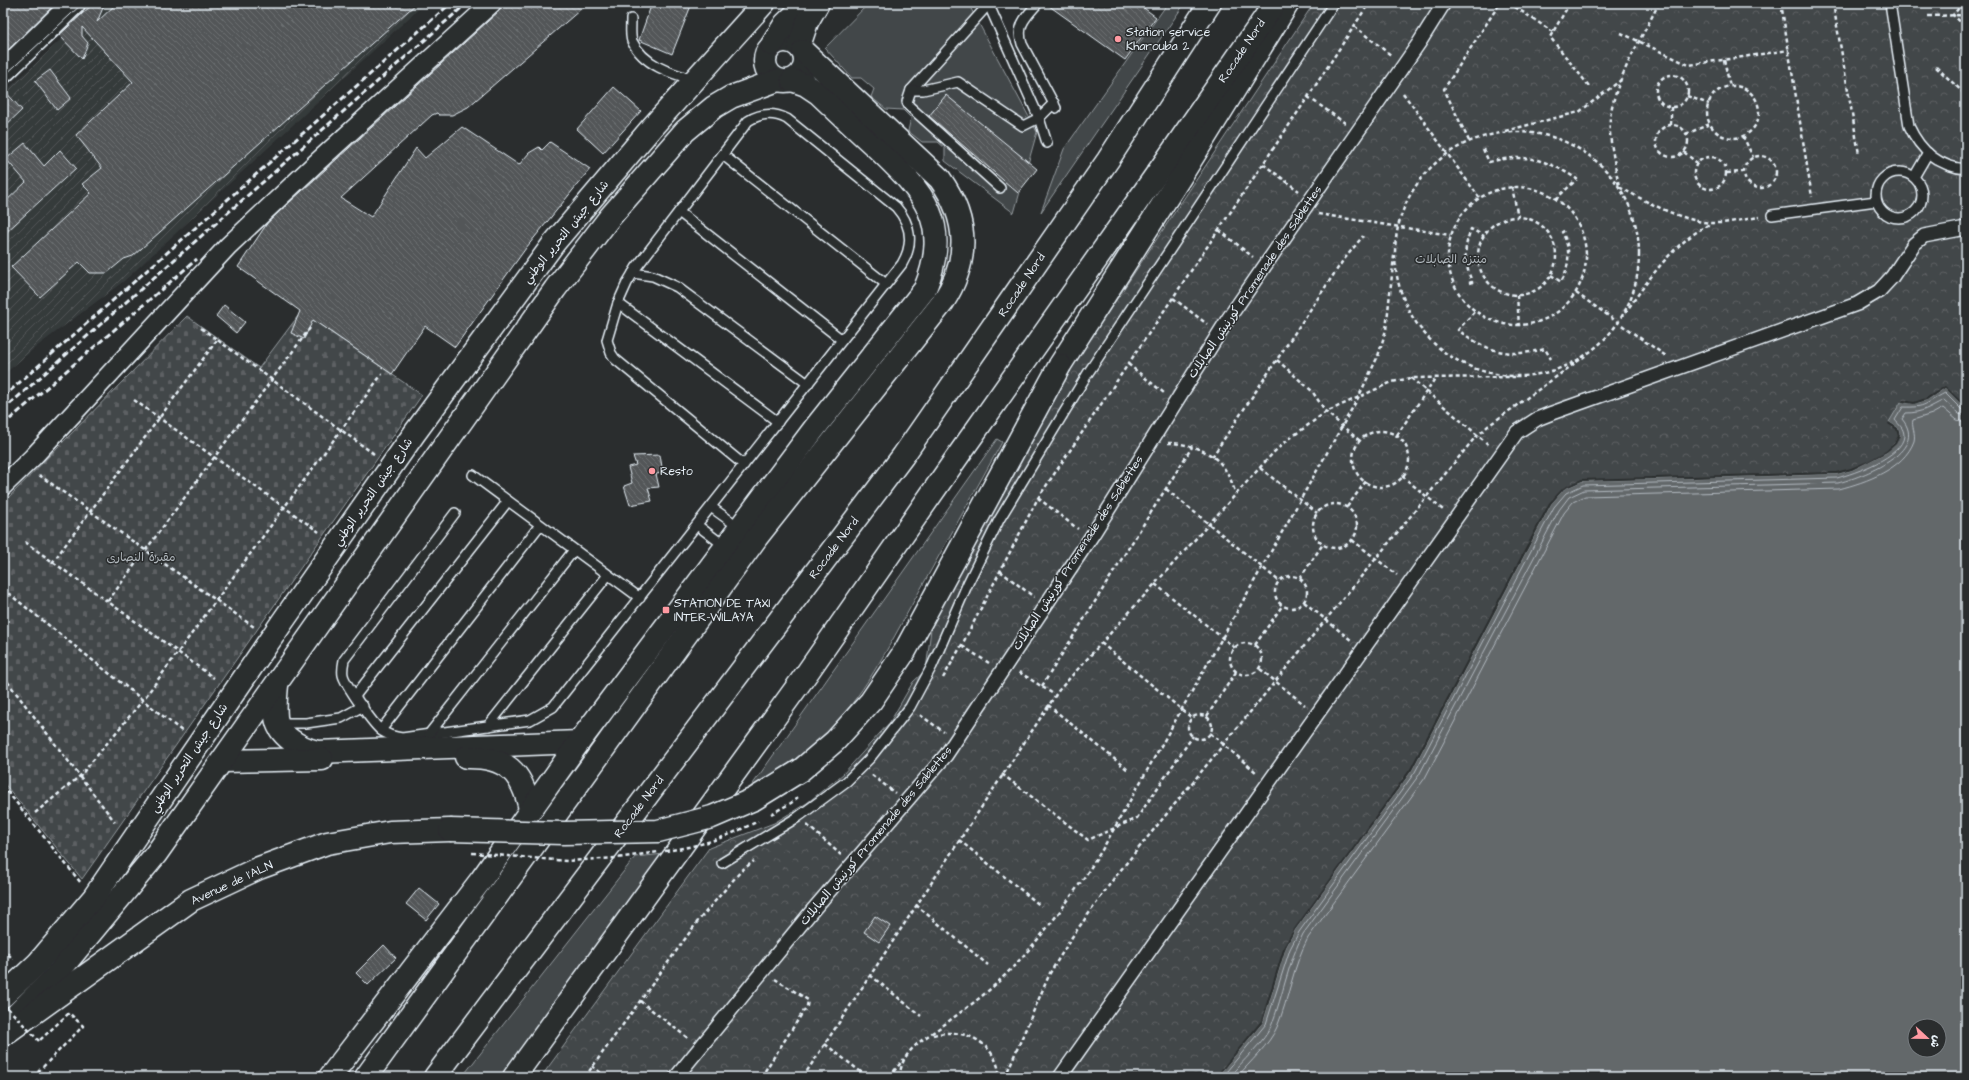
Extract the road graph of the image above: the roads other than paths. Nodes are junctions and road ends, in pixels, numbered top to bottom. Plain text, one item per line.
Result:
1 (74, 3) edge
2 (492, 3) edge
3 (807, 3) edge
4 (818, 3) edge
5 (1038, 3) edge
6 (1210, 3) edge
7 (1275, 3) edge
8 (1288, 3) edge
9 (1334, 3) edge
10 (1444, 3) edge
11 (1890, 3) edge
12 (988, 4) edge
13 (760, 5) edge
14 (631, 19) dead end
15 (772, 45) junction
16 (801, 49) junction
17 (3, 72) edge
18 (696, 80) junction
19 (785, 80) junction
20 (912, 90) junction
21 (1039, 118) junction
22 (1048, 143) dead end
23 (1928, 153) junction
24 (723, 155) junction
25 (1966, 169) edge
26 (1914, 177) junction
27 (1000, 188) dead end
28 (1876, 201) junction
29 (679, 212) junction
30 (1772, 215) road end
31 (1966, 228) edge
32 (633, 273) junction
33 (886, 284) junction
34 (618, 303) junction
35 (842, 340) junction
36 (808, 384) junction
37 (778, 422) junction
38 (744, 465) junction
39 (473, 476) dead end
40 (3, 486) edge
41 (508, 501) junction
42 (711, 507) junction
43 (455, 513) dead end
44 (540, 525) junction
45 (697, 525) junction
46 (740, 528) junction
47 (726, 547) junction
48 (574, 550) junction
49 (608, 575) junction
50 (640, 598) junction
51 (277, 685) junction
52 (355, 696) junction
53 (363, 706) junction
54 (278, 723) junction
55 (488, 726) junction
56 (381, 730) junction
57 (429, 734) junction
58 (579, 742) junction
59 (223, 761) junction
60 (530, 809) junction
61 (450, 830) joint
62 (722, 864) dead end
63 (3, 996) edge
64 (3, 1028) edge
65 (3, 1035) edge
66 (330, 1077) edge
67 (366, 1077) edge
68 (435, 1077) edge
69 (514, 1077) edge
70 (676, 1077) edge
71 (1060, 1077) edge

1 - 17 main road
2 - 40 street
3 - 15 main road
4 - 16 main road
5 - 21 lane
6 - 68 main road, Rocade Nord
7 - 69 main road, Rocade Nord
8 - 61 main road, Rocade Nord, bridge
9 - 62 lane
10 - 70 street, كورنيش الصابلات Promenade des Sablettes
11 - 23 lane
12 - 20 lane
12 - 21 lane
13 - 18 main road, شارع جيش التحرير الوطني
14 - 18 lane
15 - 16 main road
15 - 19 main road
16 - 19 main road
16 - 67 main road
18 - 63 main road, شارع جيش التحرير الوطني
19 - 46 main road
19 - 51 main road
20 - 21 lane
20 - 27 lane
21 - 22 lane
23 - 25 lane
23 - 26 lane
24 - 29 lane
24 - 33 lane
24 - 33 lane
26 - 28 lane
26 - 28 lane
28 - 30 lane
29 - 32 lane
29 - 35 lane
31 - 71 street
32 - 34 lane
32 - 36 lane
33 - 35 lane
34 - 37 lane
34 - 38 lane
35 - 36 lane
36 - 37 lane
37 - 38 lane
38 - 42 lane
39 - 41 lane
41 - 44 lane
41 - 52 lane
42 - 45 lane
42 - 46 lane
43 - 52 lane
44 - 48 lane
44 - 56 lane
45 - 47 lane
45 - 50 lane
46 - 47 main road
47 - 58 main road
48 - 49 lane
48 - 57 lane
49 - 50 lane
49 - 55 lane
50 - 55 lane
51 - 54 main road
51 - 59 main road
52 - 53 lane
53 - 54 lane
53 - 56 lane
54 - 58 main road
55 - 57 lane
56 - 57 lane
58 - 60 main road
59 - 60 main road
59 - 64 main road
60 - 66 main road
61 - 65 main road, Avenue de l'ALN

